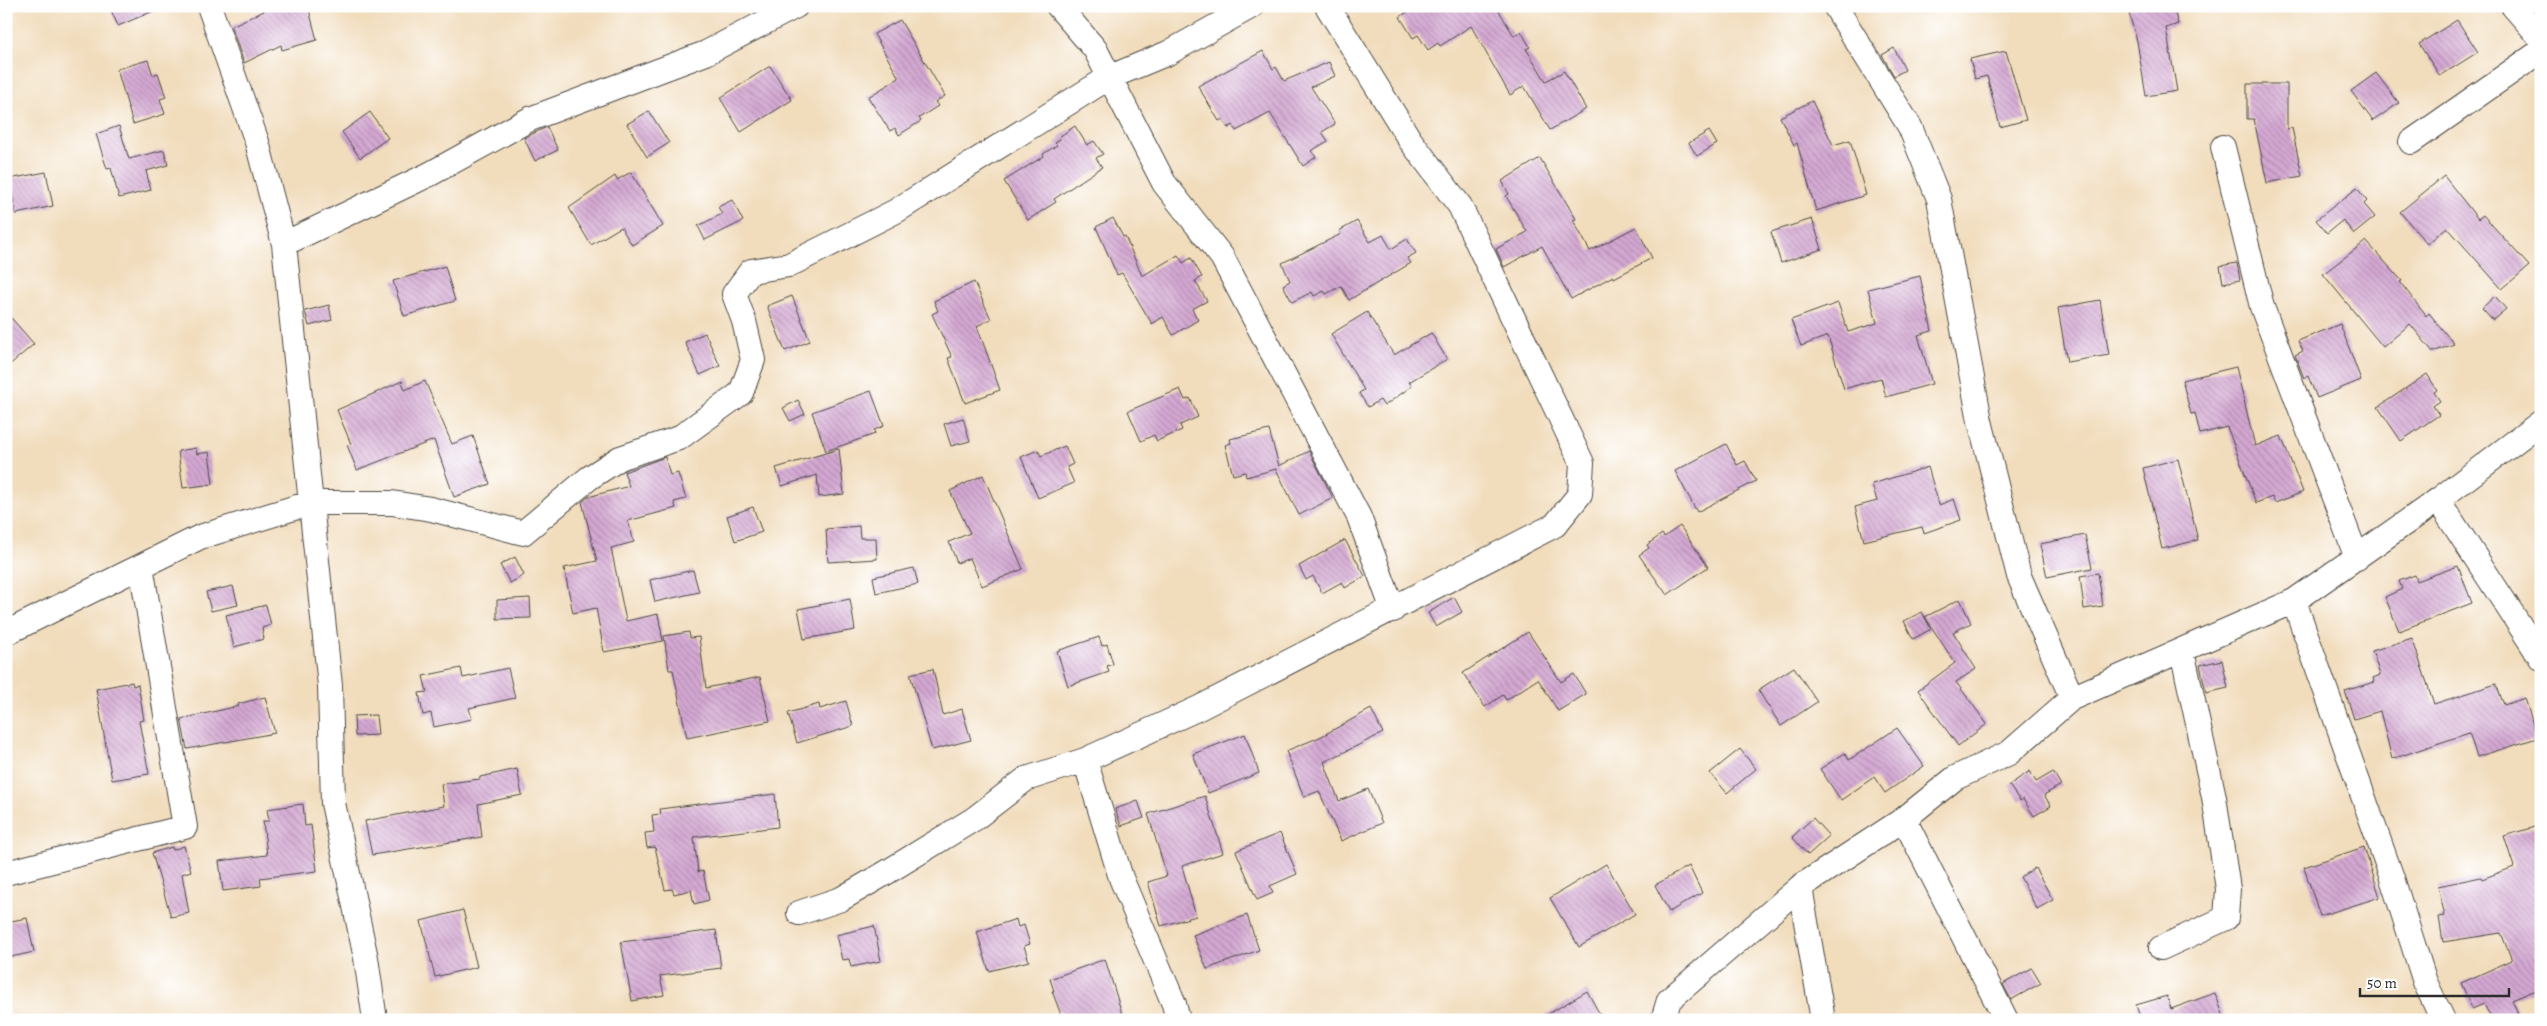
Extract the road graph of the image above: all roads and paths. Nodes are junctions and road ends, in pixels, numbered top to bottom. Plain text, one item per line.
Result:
1 (209, 6) edge
2 (796, 6) edge
3 (1058, 6) edge
4 (1252, 6) edge
5 (1327, 6) edge
6 (1835, 6) edge
7 (2513, 6) edge
8 (2541, 38) edge
9 (2541, 52) edge
10 (1108, 78) junction
11 (2410, 142) dead end
12 (2223, 147) dead end
13 (284, 244) junction
14 (2541, 422) edge
15 (2438, 500) junction
16 (310, 503) junction
17 (2357, 558) junction
18 (141, 566) junction
19 (2294, 601) junction
20 (1393, 610) junction
21 (6, 633) edge
22 (2182, 651) junction
23 (2541, 658) edge
24 (2072, 698) junction
25 (1085, 760) junction
26 (1904, 819) junction
27 (6, 873) edge
28 (1800, 887) junction
29 (799, 913) dead end
30 (2161, 948) dead end
31 (374, 1020) edge
32 (1178, 1020) edge
33 (1663, 1020) edge
34 (1823, 1020) edge
35 (2006, 1020) edge
36 (2443, 1020) edge

1 - 13 street
2 - 13 street
3 - 10 street
4 - 10 street
5 - 20 street
6 - 24 street
7 - 8 street
9 - 11 street
10 - 16 street
10 - 20 street
12 - 17 street
13 - 16 street
14 - 15 street
15 - 17 street
15 - 23 street
16 - 18 street
16 - 31 street
17 - 19 street
18 - 21 street
18 - 27 street
19 - 22 street
19 - 36 street
20 - 25 street
22 - 24 street
22 - 30 street
24 - 26 street
25 - 29 street
25 - 32 street
26 - 28 street
26 - 35 street
28 - 33 street
28 - 34 street

